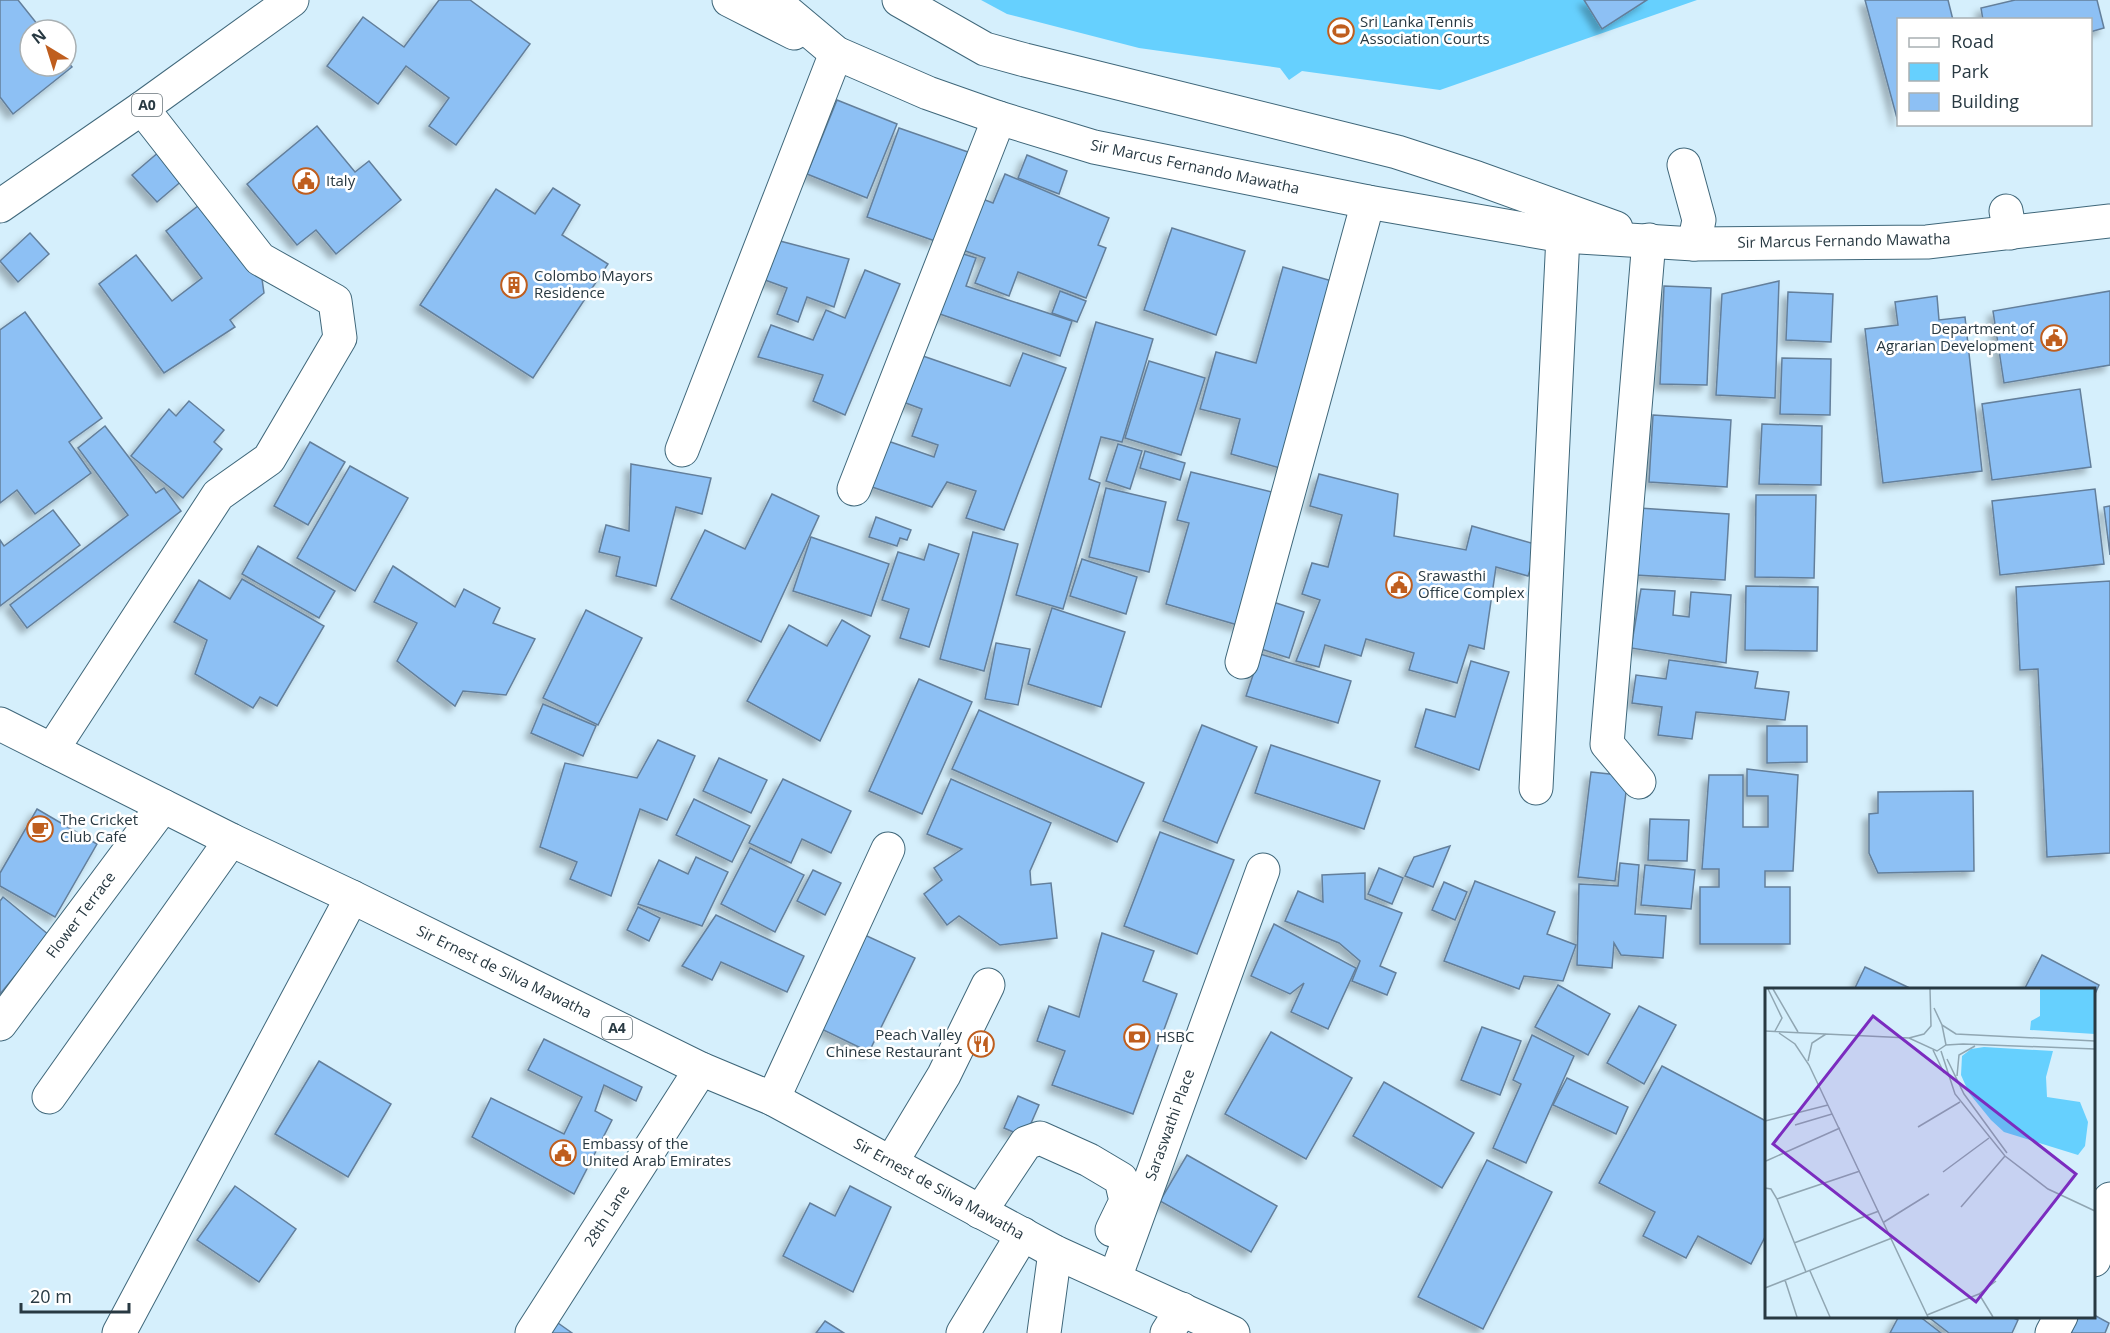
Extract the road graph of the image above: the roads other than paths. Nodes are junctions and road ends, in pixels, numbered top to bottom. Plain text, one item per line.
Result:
1 (292, 0) edge
2 (729, 0) edge
3 (773, 0) edge
4 (899, 0) edge
5 (836, 53) junction
6 (142, 108) junction
7 (999, 118) junction
8 (1684, 165) dead end
9 (1368, 202) junction
10 (0, 206) edge
11 (2110, 221) edge
12 (1563, 236) junction
13 (1649, 240) junction
14 (1694, 244) junction
15 (682, 450) dead end
16 (854, 489) dead end
17 (1242, 662) dead end
18 (0, 724) edge
19 (52, 750) junction
20 (1639, 782) dead end
21 (1536, 788) dead end
22 (163, 806) junction
23 (231, 840) junction
24 (888, 849) dead end
25 (1263, 870) dead end
26 (352, 897) junction
27 (988, 985) dead end
28 (0, 1024) edge
29 (701, 1069) junction
30 (49, 1097) dead end
31 (773, 1099) junction
32 (891, 1163) junction
33 (2110, 1199) edge
34 (980, 1212) junction
35 (1023, 1234) junction
36 (1055, 1252) junction
37 (2095, 1257) edge
38 (2095, 1262) edge
39 (2110, 1269) edge
40 (1104, 1273) junction
41 (2060, 1318) edge
42 (1174, 1321) edge
43 (118, 1333) edge
44 (532, 1333) edge
45 (963, 1333) edge
46 (1044, 1333) edge
47 (1233, 1333) edge
48 (2052, 1333) edge

1 - 6 main road, A0
2 - 5 main road
3 - 5 main road, Sir Marcus Fernando Mawatha
4 - 13 main road, Sir Marcus Fernando Mawatha
5 - 7 main road, Sir Marcus Fernando Mawatha
5 - 15 main road
6 - 10 main road, A0
6 - 19 main road
7 - 9 main road, Sir Marcus Fernando Mawatha
7 - 16 main road
8 - 14 main road
9 - 12 main road, Sir Marcus Fernando Mawatha
9 - 17 main road
11 - 14 main road, Sir Marcus Fernando Mawatha
12 - 13 main road, Sir Marcus Fernando Mawatha
12 - 21 main road
13 - 14 main road, Sir Marcus Fernando Mawatha
13 - 20 main road
18 - 19 main road, Sir Ernest de Silva Mawatha / A4
19 - 22 main road, Sir Ernest de Silva Mawatha / A4
22 - 23 main road, Sir Ernest de Silva Mawatha / A4
22 - 28 main road, Flower Terrace
23 - 26 main road, Sir Ernest de Silva Mawatha / A4
23 - 30 main road
24 - 31 main road
25 - 40 main road, Saraswathi Place
26 - 29 main road, Sir Ernest de Silva Mawatha / A4
26 - 43 main road
27 - 32 main road
29 - 31 main road, Sir Ernest de Silva Mawatha / A4
29 - 44 main road, 28th Lane
31 - 32 main road, Sir Ernest de Silva Mawatha / A4
32 - 34 main road, Sir Ernest de Silva Mawatha / A4
33 - 37 main road
34 - 35 main road, Sir Ernest de Silva Mawatha / A4
34 - 40 main road
35 - 36 main road, Sir Ernest de Silva Mawatha / A4
35 - 45 main road
36 - 40 main road, Sir Ernest de Silva Mawatha / A4
36 - 46 main road
38 - 39 main road
40 - 42 main road, Sir Ernest de Silva Mawatha / A4
41 - 48 main road
42 - 47 main road, Sir Ernest de Silva Mawatha / A4

